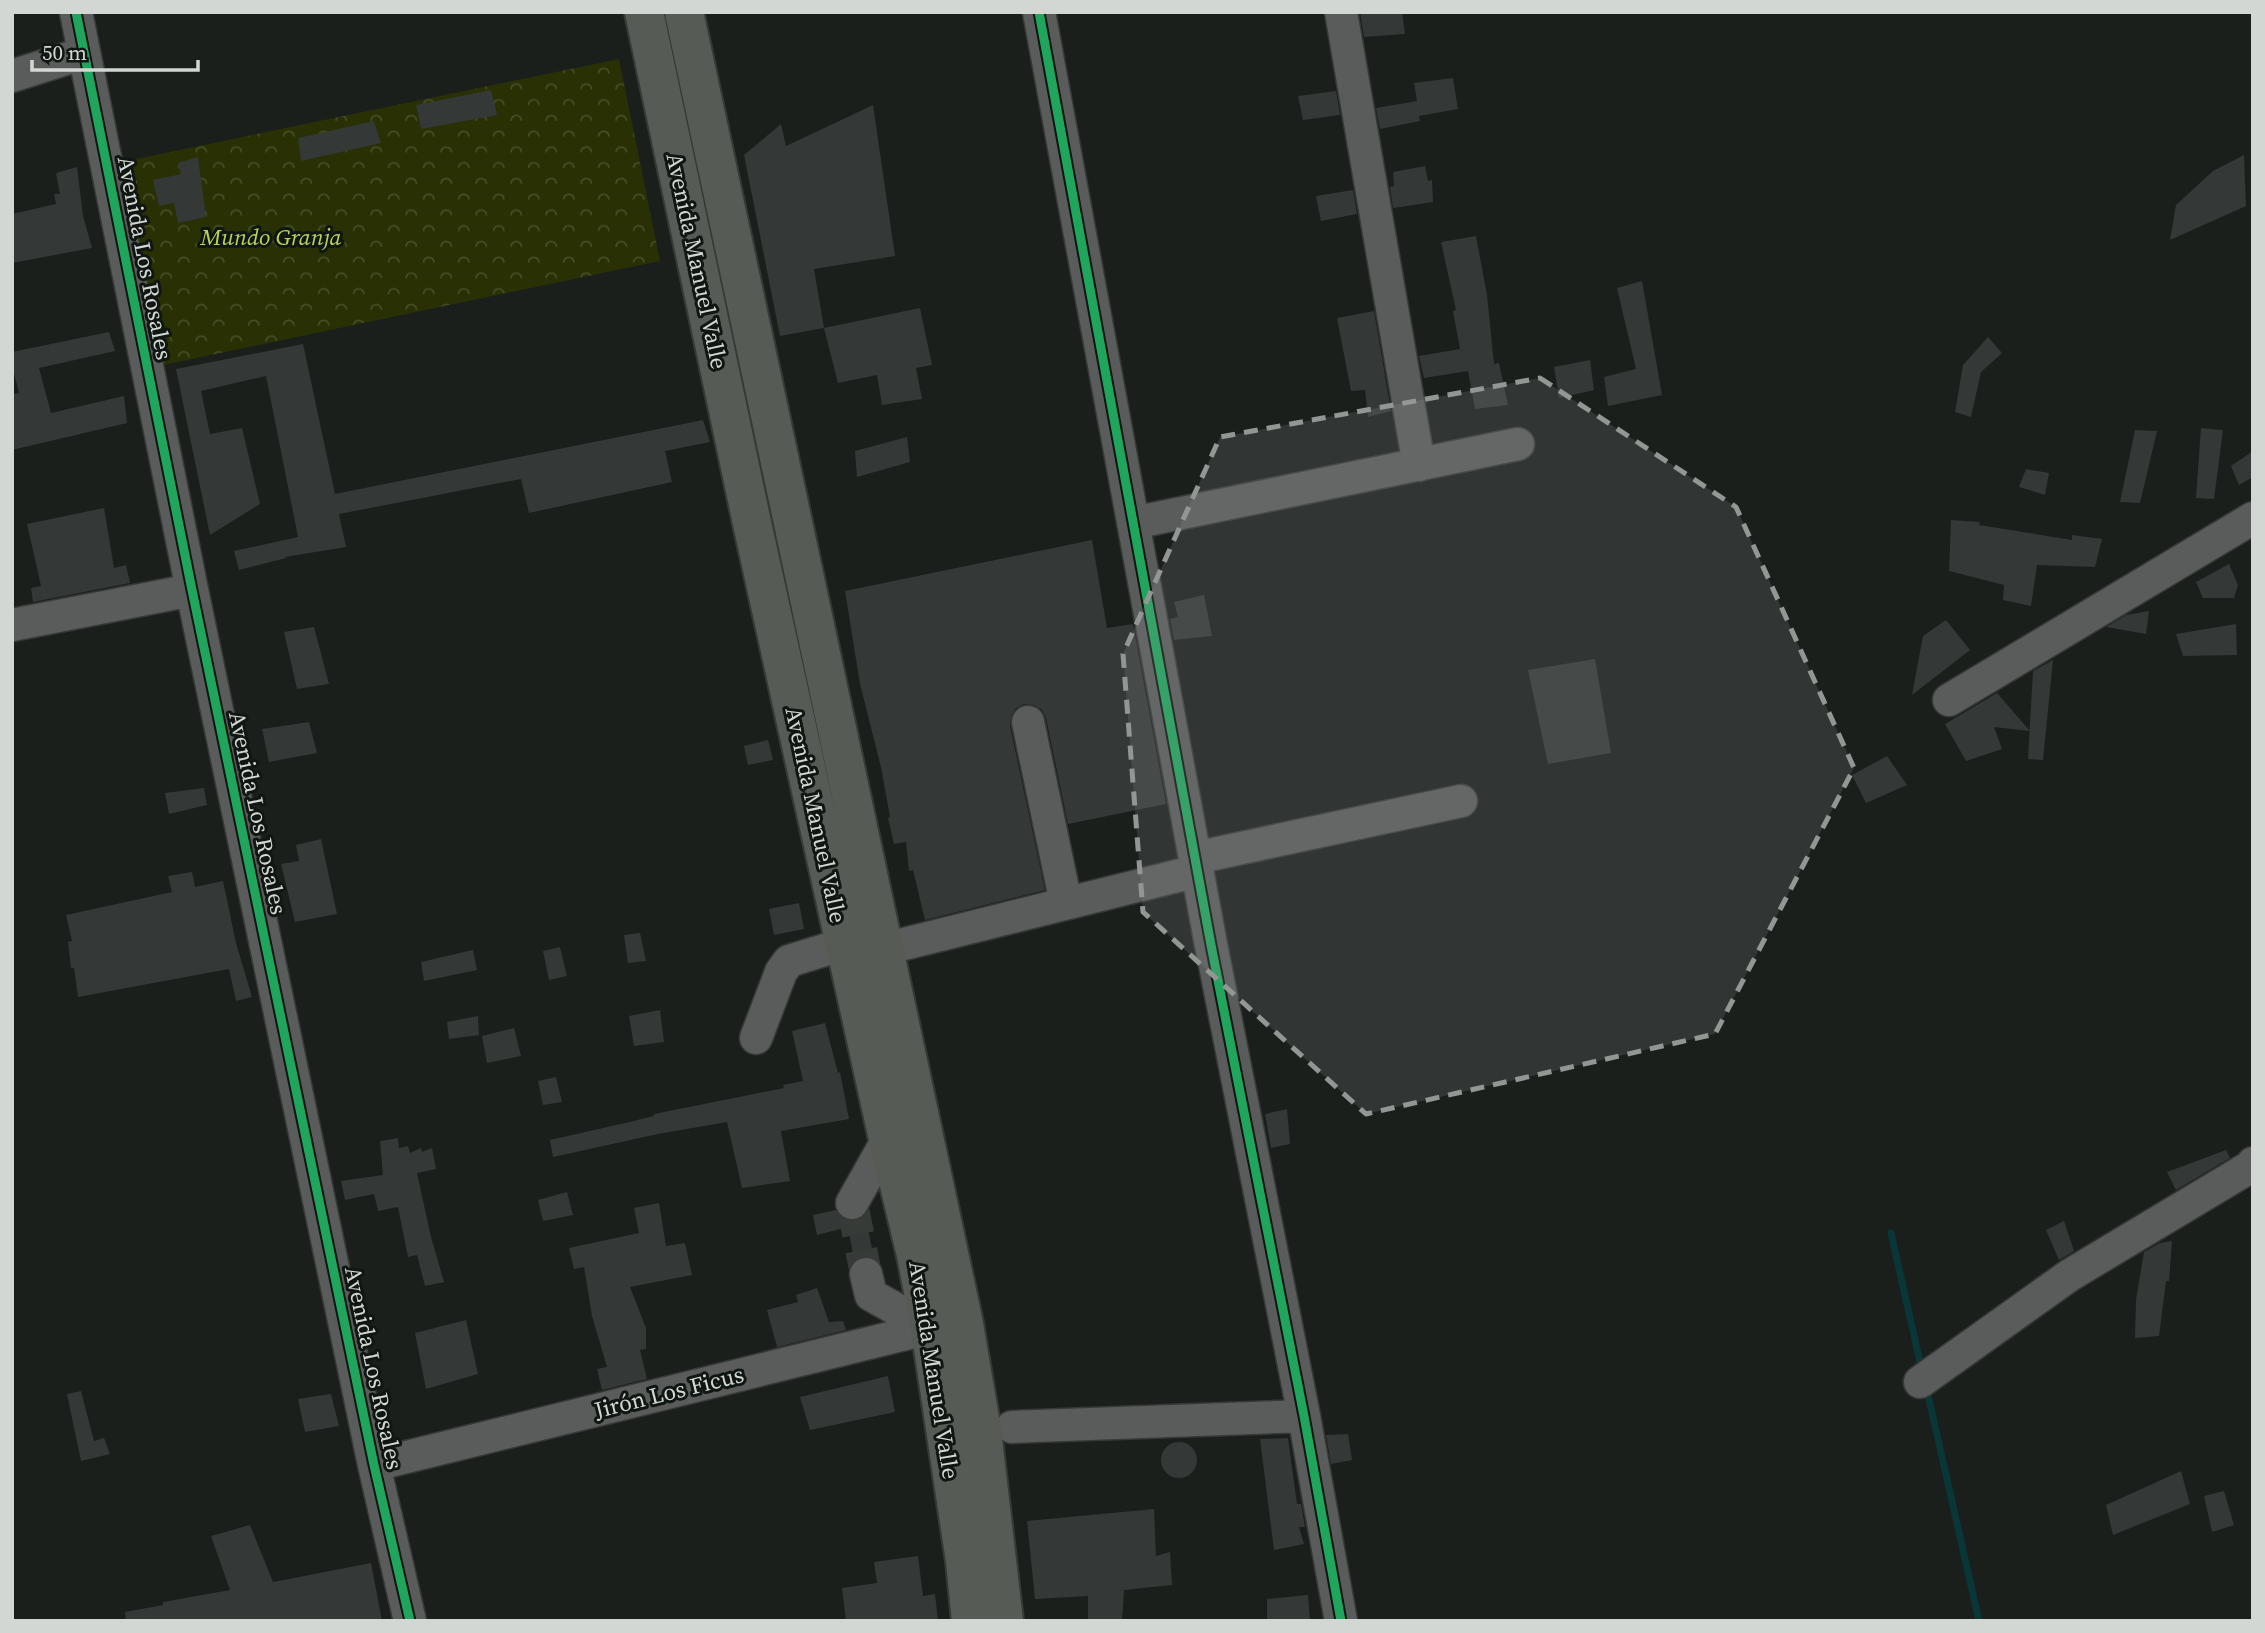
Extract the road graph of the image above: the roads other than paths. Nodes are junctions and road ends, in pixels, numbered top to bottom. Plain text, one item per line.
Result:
1 (76, 12) edge
2 (645, 12) edge
3 (684, 12) edge
4 (1039, 12) edge
5 (1341, 12) edge
6 (84, 53) junction
7 (13, 72) edge
8 (1518, 444) dead end
9 (1419, 465) junction
10 (2253, 518) edge
11 (1133, 523) junction
12 (192, 590) junction
13 (12, 625) edge
14 (1949, 700) dead end
15 (1028, 722) dead end
16 (1461, 801) dead end
17 (1196, 864) junction
18 (1066, 903) junction
19 (844, 944) junction
20 (884, 949) junction
21 (756, 1038) dead end
22 (888, 1139) junction
23 (2253, 1163) edge
24 (852, 1203) tunnel mouth
25 (947, 1326) junction
26 (874, 1342) junction
27 (1920, 1381) dead end
28 (1304, 1416) junction
29 (1012, 1427) dead end
30 (374, 1465) junction
31 (410, 1621) edge
32 (971, 1621) edge
33 (1004, 1621) edge
34 (1341, 1621) edge

1 - 6 street, Avenida Los Rosales
2 - 19 main road, Avenida Manuel Valle
3 - 20 main road, Avenida Manuel Valle
4 - 11 street
5 - 9 street
6 - 7 street
6 - 12 street, Avenida Los Rosales
8 - 9 street
9 - 11 street
10 - 14 street
11 - 17 street
12 - 13 street
12 - 30 street, Avenida Los Rosales
15 - 18 street
16 - 17 street
17 - 18 street
17 - 28 street
18 - 20 street
19 - 21 street
19 - 22 main road, Avenida Manuel Valle
20 - 25 main road, Avenida Manuel Valle
22 - 24 street
22 - 25 main road, Avenida Manuel Valle
23 - 27 street
25 - 26 street, Jirón Los Ficus
25 - 26 street
25 - 32 main road, Avenida Manuel Valle
25 - 33 main road, Avenida Manuel Valle
26 - 30 street, Jirón Los Ficus
28 - 29 street
28 - 34 street
30 - 31 street, Avenida Los Rosales

